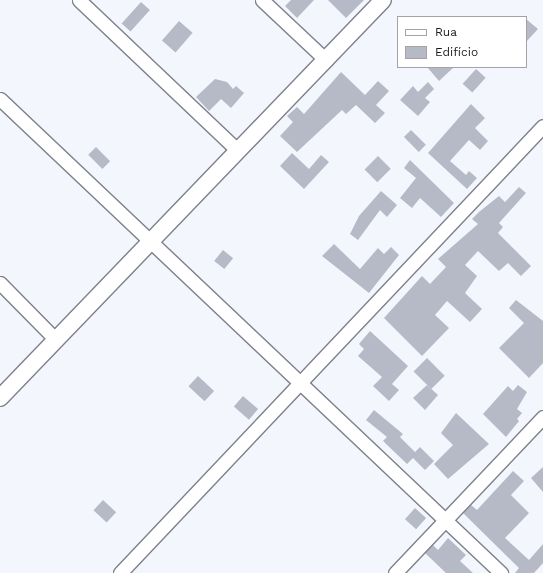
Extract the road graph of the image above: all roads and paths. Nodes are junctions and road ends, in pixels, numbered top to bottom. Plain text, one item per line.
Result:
1 (78, 0) edge
2 (262, 0) edge
3 (383, 0) edge
4 (326, 60) junction
5 (0, 99) edge
6 (543, 126) edge
7 (237, 150) junction
8 (152, 241) junction
9 (0, 283) edge
10 (56, 340) junction
11 (301, 383) junction
12 (0, 398) edge
13 (543, 417) edge
14 (445, 520) junction
15 (120, 573) edge
16 (395, 573) edge
17 (501, 573) edge

1 - 7 street
2 - 4 street
3 - 4 street
4 - 7 street
5 - 8 street
6 - 11 street
7 - 8 street
8 - 10 street
8 - 11 street
9 - 10 street
10 - 12 street
11 - 14 street
11 - 15 street
13 - 14 street
14 - 16 street
14 - 17 street

